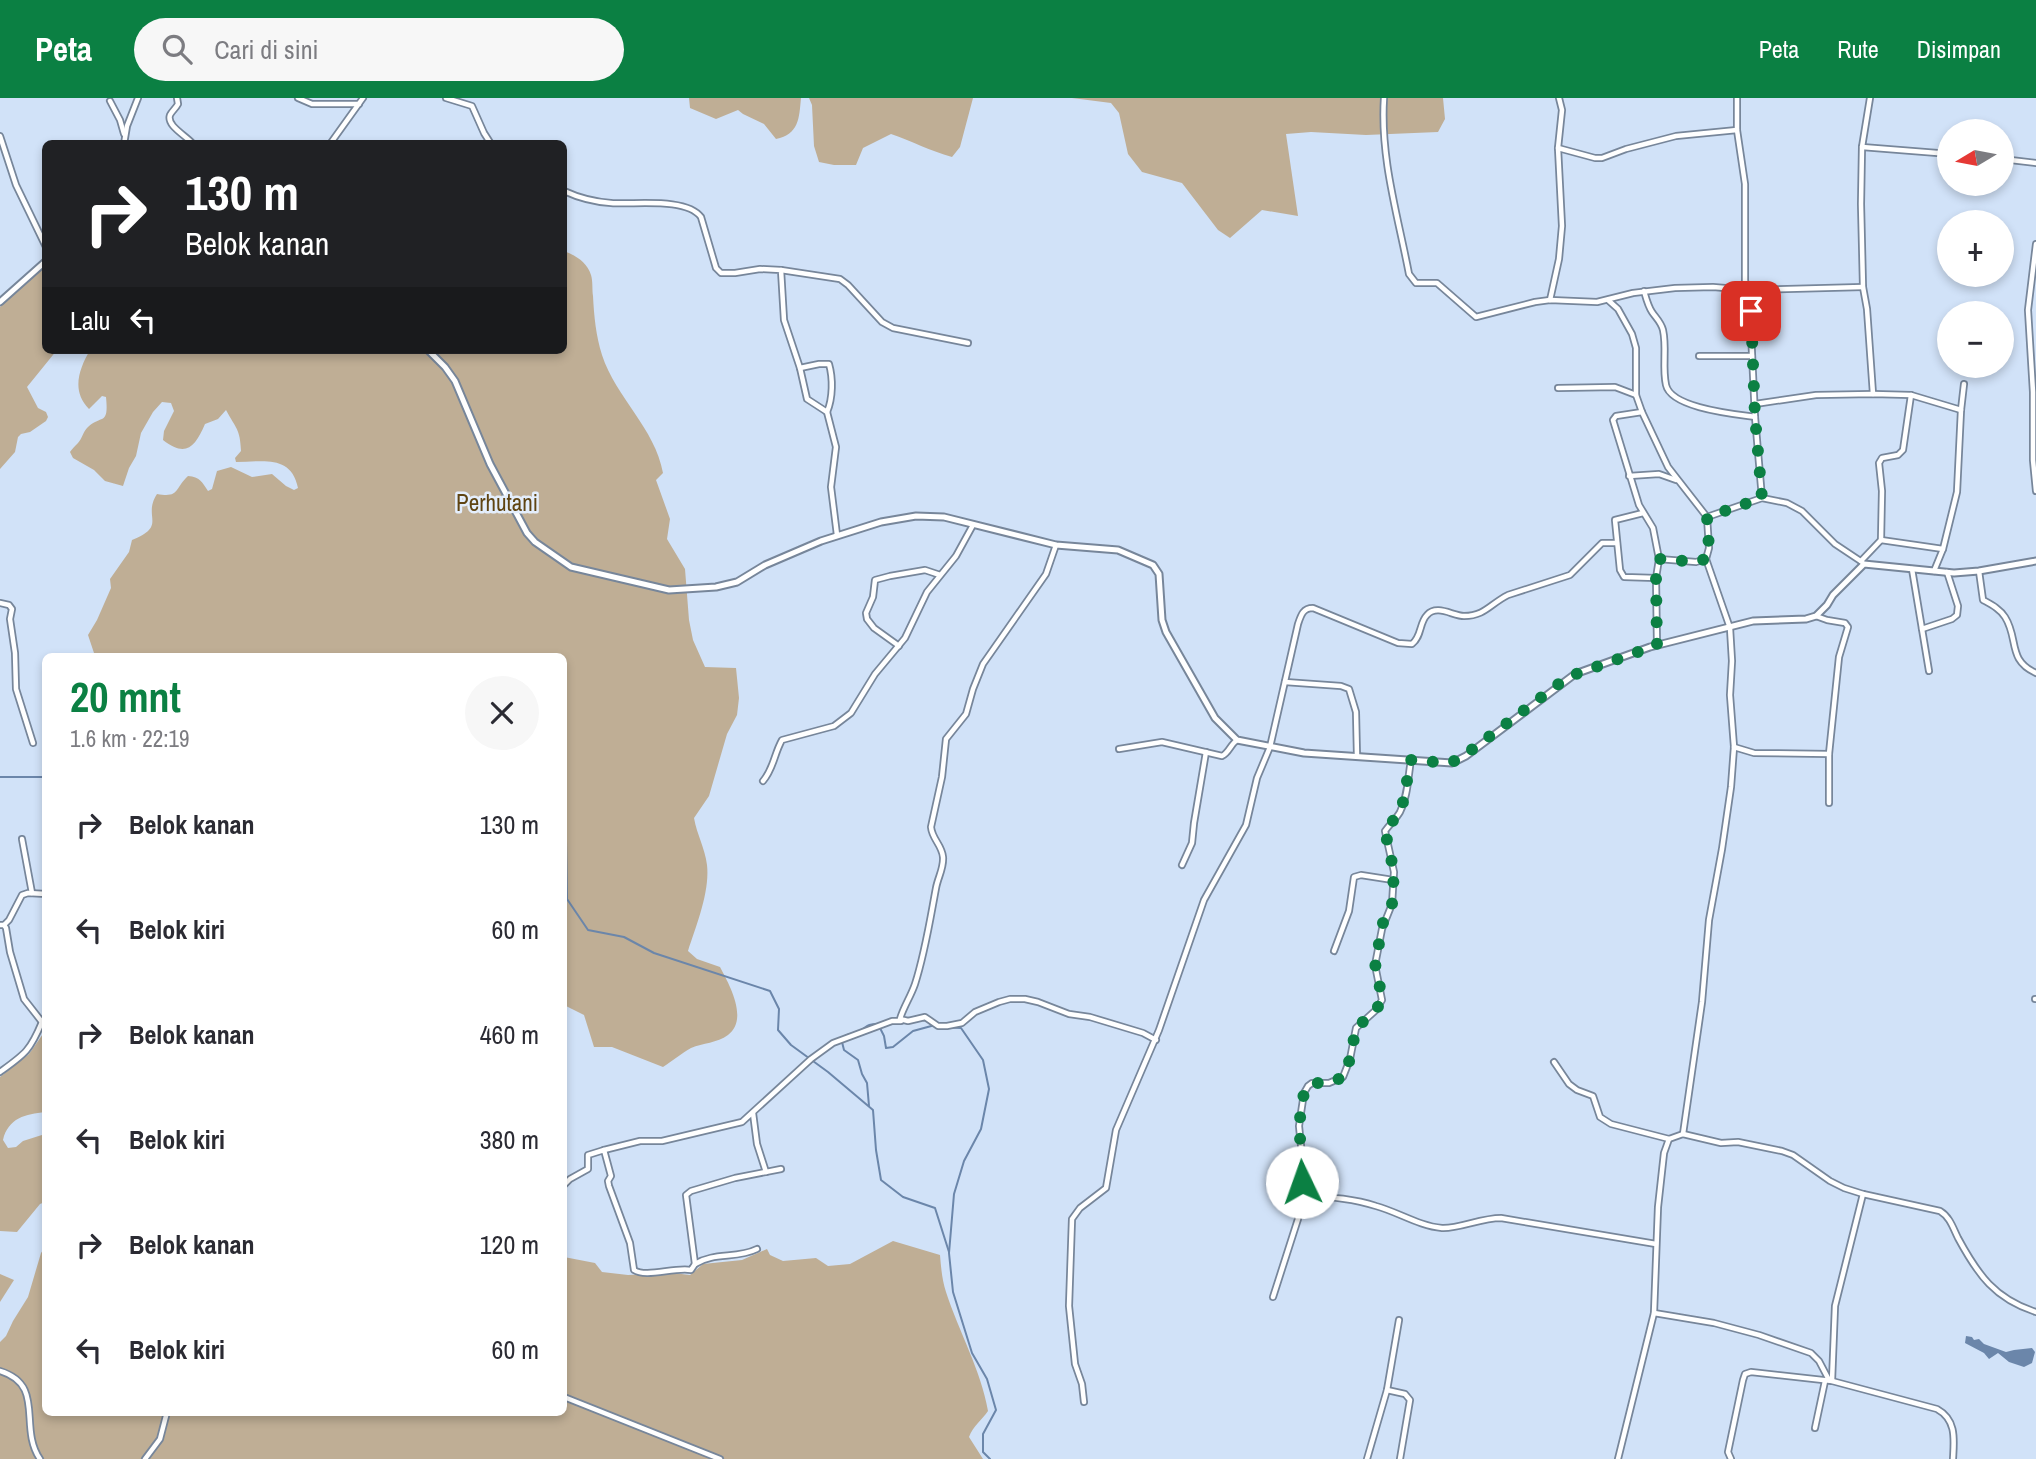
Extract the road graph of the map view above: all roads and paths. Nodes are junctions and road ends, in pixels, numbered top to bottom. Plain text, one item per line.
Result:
1 (138, 98) edge
2 (177, 98) edge
3 (298, 98) edge
4 (363, 98) edge
5 (446, 98) edge
6 (1384, 98) edge
7 (1559, 98) edge
8 (1737, 98) edge
9 (1870, 98) edge
10 (110, 101) dead end
11 (359, 104) junction
12 (1737, 130) junction
13 (0, 136) edge
14 (124, 140) edge
15 (124, 140) edge
16 (189, 140) edge
17 (333, 140) edge
18 (488, 140) edge
19 (1862, 147) junction
20 (1559, 148) junction
21 (1937, 152) edge
22 (2014, 160) edge
23 (2036, 163) edge
24 (567, 192) edge
25 (42, 239) edge
26 (2036, 244) edge
27 (42, 265) edge
28 (781, 270) junction
29 (1863, 287) junction
30 (1749, 290) junction
31 (1644, 291) junction
32 (1550, 300) junction
33 (1608, 300) junction
34 (0, 302) edge
35 (968, 343) dead end
36 (432, 354) edge
37 (1699, 356) dead end
38 (1752, 356) junction
39 (800, 368) junction
40 (1964, 384) dead end
41 (1558, 388) dead end
42 (1873, 394) junction
43 (1636, 395) junction
44 (1911, 395) junction
45 (1755, 404) junction
46 (1961, 410) junction
47 (827, 412) junction
48 (1642, 412) junction
49 (1755, 417) junction
50 (1629, 476) junction
51 (1677, 481) junction
52 (2036, 491) edge
53 (1762, 498) junction
54 (1643, 513) junction
55 (1707, 517) junction
56 (973, 525) junction
57 (837, 536) junction
58 (1881, 540) junction
59 (1617, 543) junction
60 (1056, 545) junction
61 (1943, 549) junction
62 (1659, 559) junction
63 (1706, 559) junction
64 (2036, 561) edge
65 (1863, 562) junction
66 (1912, 568) junction
67 (1934, 571) junction
68 (1979, 571) junction
69 (1947, 572) junction
70 (940, 575) junction
71 (1656, 578) junction
72 (0, 603) edge
73 (1816, 616) junction
74 (1730, 628) junction
75 (1922, 629) junction
76 (1657, 645) junction
77 (899, 646) junction
78 (1929, 671) dead end
79 (2036, 673) edge
80 (1285, 682) junction
81 (1237, 740) junction
82 (33, 743) dead end
83 (1270, 747) junction
84 (1734, 747) junction
85 (1119, 749) dead end
86 (1206, 752) junction
87 (1829, 754) junction
88 (1357, 756) junction
89 (1411, 760) junction
90 (763, 781) dead end
91 (1829, 803) dead end
92 (22, 839) dead end
93 (1182, 865) dead end
94 (1393, 880) junction
95 (32, 893) junction
96 (42, 894) edge
97 (2, 925) edge
98 (1334, 951) dead end
99 (42, 1019) edge
100 (901, 1021) junction
101 (42, 1025) edge
102 (1156, 1040) junction
103 (1554, 1062) dead end
104 (0, 1072) edge
105 (753, 1113) junction
106 (1683, 1134) junction
107 (1669, 1139) junction
108 (604, 1150) junction
109 (781, 1169) dead end
110 (766, 1172) junction
111 (567, 1182) edge
112 (1863, 1194) junction
113 (1301, 1195) junction
114 (1656, 1244) junction
115 (757, 1249) dead end
116 (695, 1264) junction
117 (1273, 1297) dead end
118 (2036, 1312) edge
119 (1654, 1313) junction
120 (1399, 1320) dead end
121 (0, 1371) edge
122 (1829, 1381) junction
123 (1387, 1390) junction
124 (567, 1398) edge
125 (1084, 1402) dead end
126 (166, 1416) edge
127 (1815, 1428) dead end
128 (40, 1459) edge
129 (145, 1459) edge
130 (720, 1459) edge
131 (1367, 1459) edge
132 (1400, 1459) edge
133 (1618, 1459) edge
134 (1731, 1459) edge
135 (1953, 1459) edge

1 - 14 street
2 - 16 street
3 - 11 street
4 - 11 street
5 - 18 street
6 - 32 street
7 - 20 street
8 - 12 street
9 - 19 street
10 - 15 street
11 - 17 street
12 - 20 street
12 - 30 street
13 - 25 street
19 - 21 street
19 - 29 street
20 - 32 street
22 - 23 street
24 - 28 street
26 - 52 street
27 - 34 street
28 - 35 street
28 - 39 street
29 - 30 street
29 - 42 street
30 - 31 street
30 - 38 street
31 - 33 street
31 - 49 street
32 - 33 street
33 - 43 street
36 - 57 street
37 - 38 street
38 - 45 street
39 - 47 street
39 - 47 street
40 - 46 street
41 - 43 street
42 - 44 street
42 - 45 street
43 - 48 street
44 - 46 street
44 - 58 street
45 - 49 street
46 - 61 street
47 - 57 street
48 - 50 street
48 - 51 street
49 - 53 street
50 - 51 street
50 - 54 street
51 - 55 street
53 - 55 street
53 - 65 street
54 - 59 street
54 - 62 street
55 - 63 street
56 - 57 street
56 - 60 street
56 - 70 street
58 - 61 street
58 - 65 street
59 - 71 street
59 - 80 street
60 - 81 street
60 - 100 street
61 - 67 street
62 - 63 street
62 - 71 street
63 - 74 street
64 - 68 street
65 - 66 street
65 - 73 street
66 - 67 street
66 - 75 street
67 - 69 street
68 - 69 street
68 - 79 street
69 - 75 street
70 - 77 street
70 - 77 street
71 - 76 street
72 - 82 street
73 - 74 street
73 - 87 street
74 - 76 street
74 - 84 street
75 - 78 street
76 - 89 street
77 - 90 street
80 - 83 street
80 - 88 street
81 - 83 street
81 - 86 street
83 - 88 street
83 - 102 street
84 - 87 street
84 - 106 street
85 - 86 street
86 - 93 street
87 - 91 street
88 - 89 street
89 - 94 street
92 - 95 street
94 - 98 street
94 - 113 street
95 - 96 street
95 - 97 street
97 - 99 street
100 - 102 street
100 - 105 street
101 - 104 street
102 - 125 street
103 - 107 street
105 - 108 street
105 - 110 street
106 - 107 street
106 - 112 street
107 - 114 street
108 - 111 street
108 - 116 street
109 - 110 street
110 - 116 street
112 - 118 street
112 - 122 street
113 - 114 street
113 - 117 street
114 - 119 street
115 - 116 street
119 - 122 street
119 - 133 street
120 - 123 street
121 - 128 street
122 - 127 street
122 - 134 street
122 - 135 street
123 - 131 street
123 - 132 street
124 - 130 street
126 - 129 street

